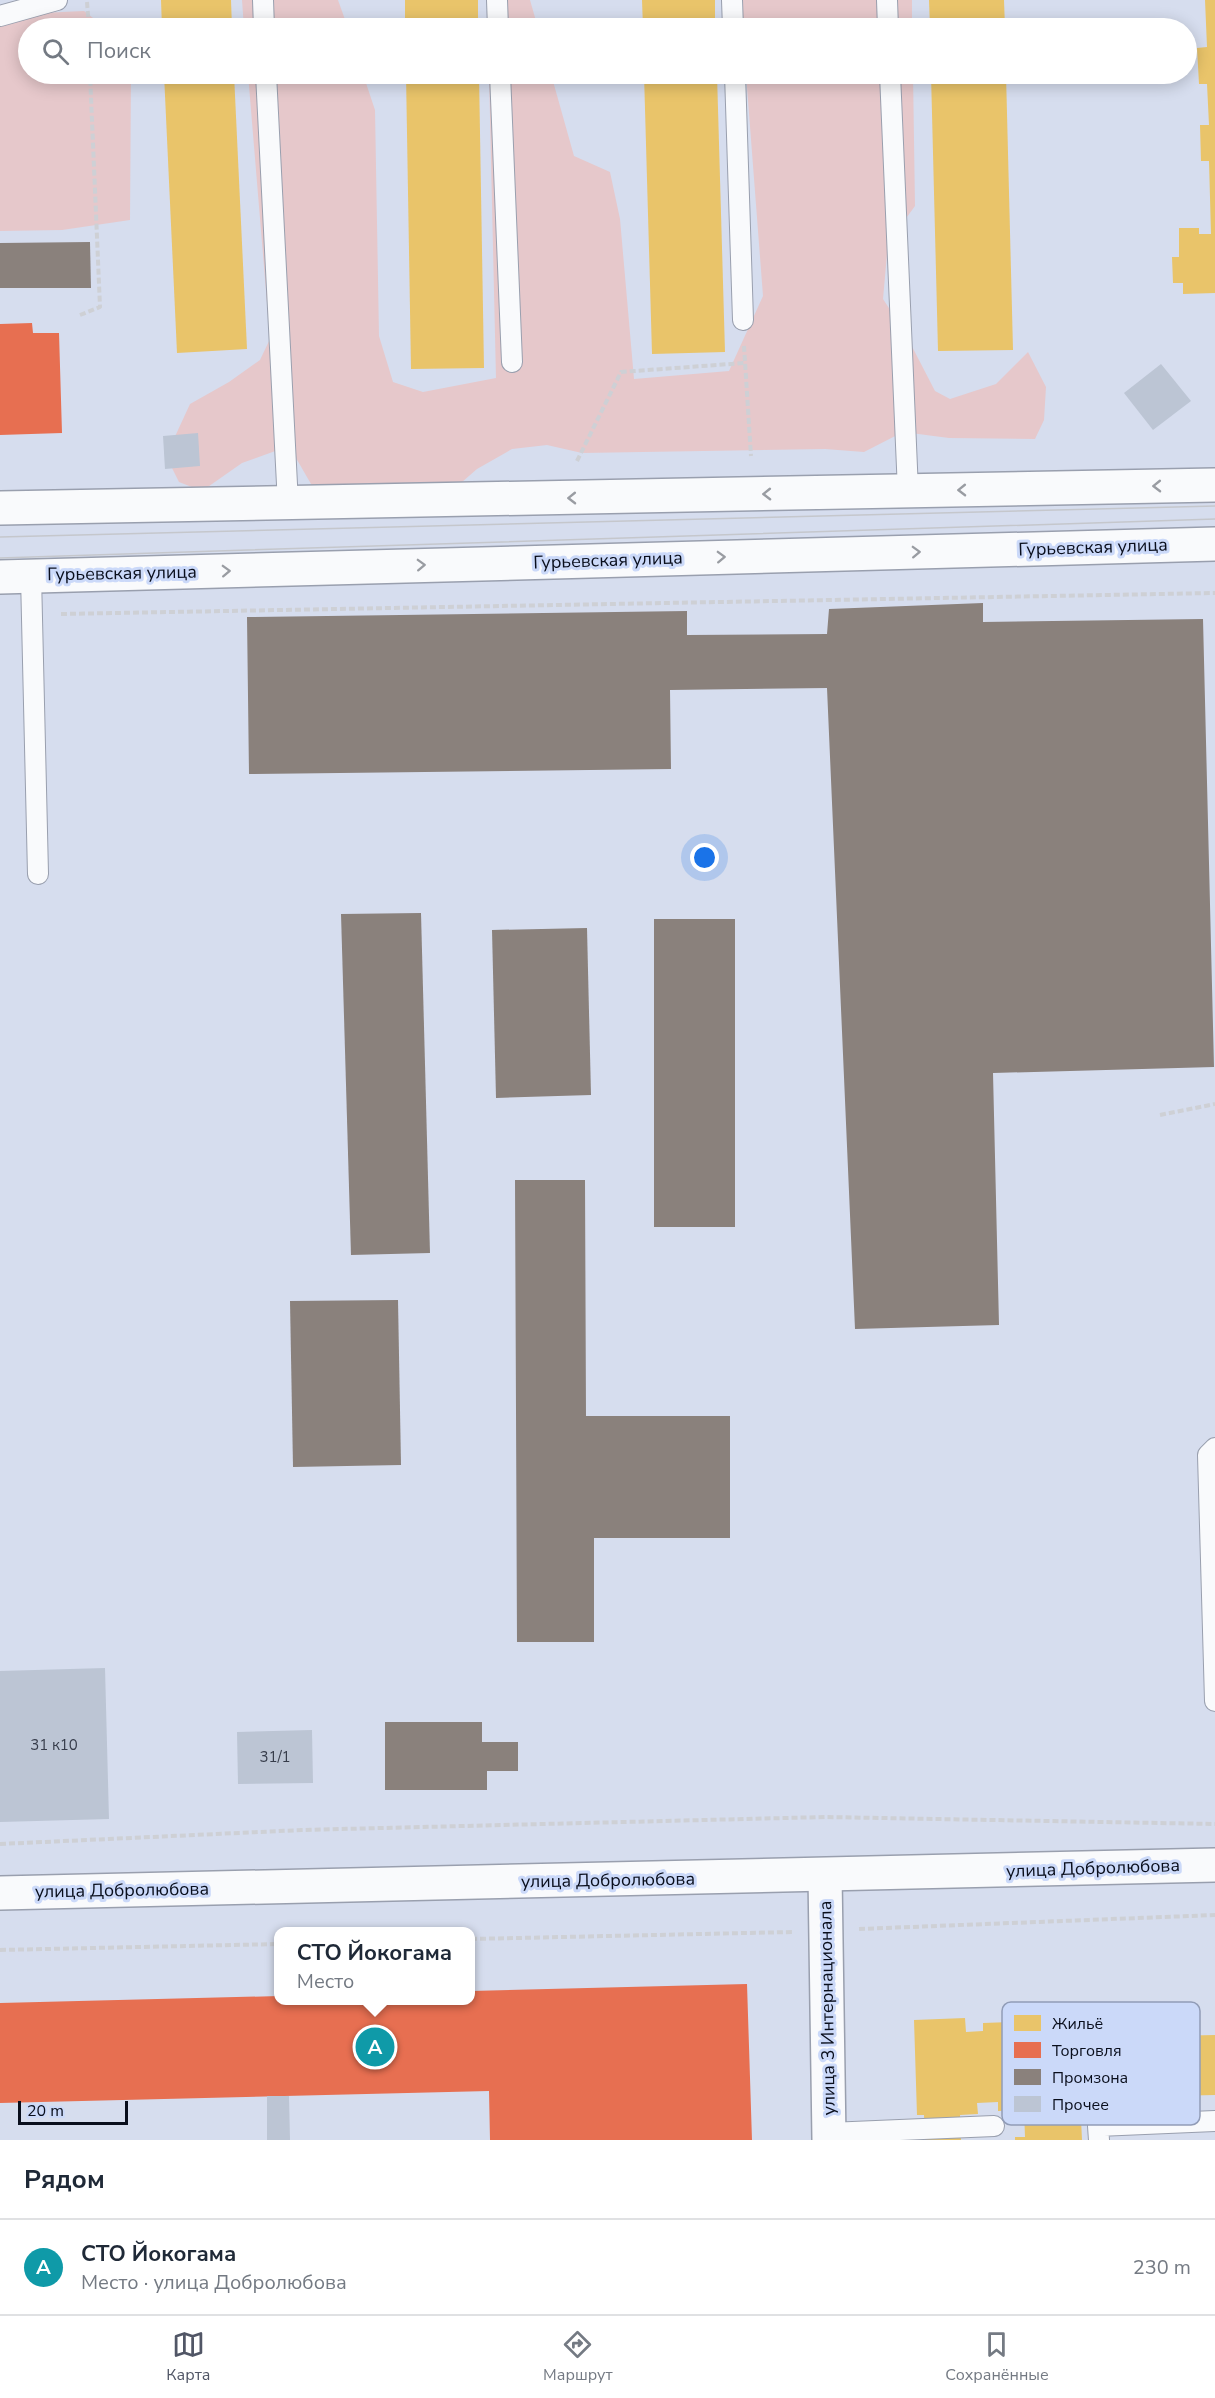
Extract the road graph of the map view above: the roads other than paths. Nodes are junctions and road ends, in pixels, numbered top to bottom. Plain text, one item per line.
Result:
1 (57, 0) edge
2 (263, 0) edge
3 (497, 0) edge
4 (732, 0) edge
5 (887, 0) edge
6 (0, 16) edge
7 (264, 18) edge
8 (498, 18) edge
9 (733, 18) edge
10 (888, 18) edge
11 (267, 84) edge
12 (500, 84) edge
13 (735, 84) edge
14 (890, 84) edge
15 (743, 320) road end
16 (512, 362) dead end
17 (1215, 485) edge
18 (908, 491) junction
19 (288, 504) junction
20 (0, 508) edge
21 (1215, 544) edge
22 (15, 576) edge
23 (38, 874) dead end
24 (1215, 1448) edge
25 (1215, 1701) edge
26 (1215, 1865) edge
27 (825, 1875) junction
28 (0, 1893) edge
29 (1215, 2121) edge
30 (1200, 2122) edge
31 (1121, 2125) edge
32 (994, 2126) dead end
33 (829, 2136) edge
34 (1099, 2140) edge

1 - 6 lane
2 - 7 lane
3 - 8 lane
4 - 9 lane
5 - 10 lane
11 - 19 lane
12 - 16 lane
13 - 15 lane
14 - 18 lane
17 -> 18 street
18 -> 19 street
19 - 20 street
22 -> 21 street, Гурьевская улица
22 - 23 lane
24 - 25 lane
26 - 27 street, улица Добролюбова
27 - 28 street, улица Добролюбова
27 - 33 street, улица 3 Интернационала
29 - 30 lane
31 - 34 lane
32 - 33 lane

